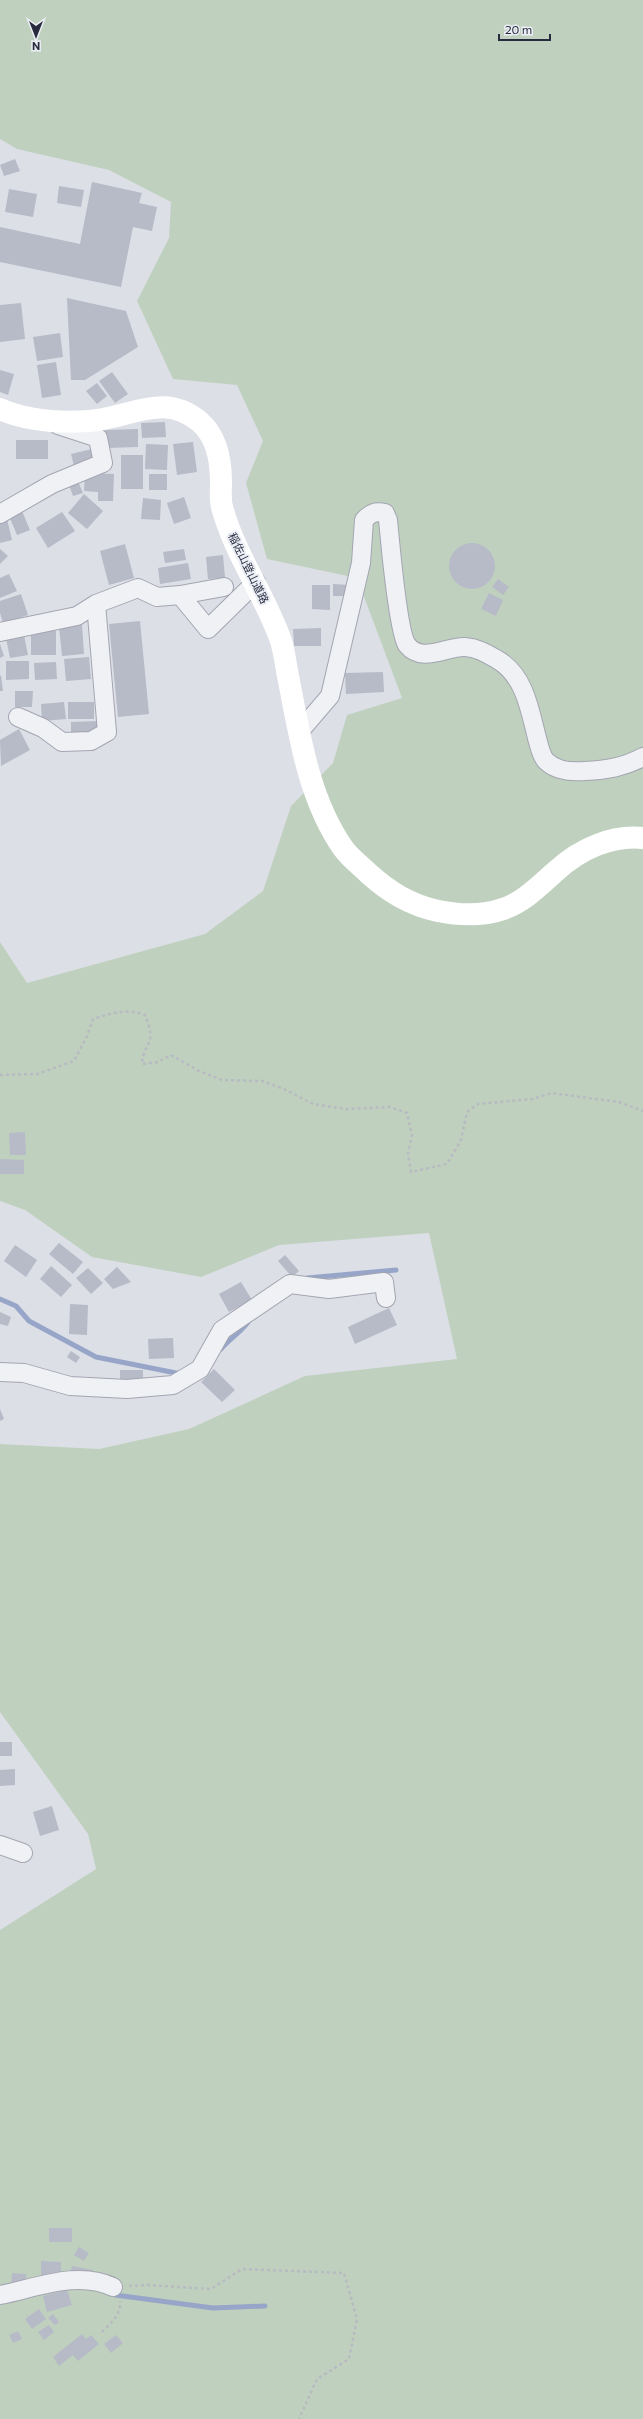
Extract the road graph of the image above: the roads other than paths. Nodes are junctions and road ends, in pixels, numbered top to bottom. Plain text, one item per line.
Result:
1 (0, 409) edge
2 (44, 421) junction
3 (0, 514) edge
4 (256, 582) junction
5 (224, 587) dead end
6 (180, 595) junction
7 (96, 604) junction
8 (0, 632) edge
9 (18, 717) dead end
10 (300, 731) junction
11 (643, 756) edge
12 (643, 838) edge
13 (386, 1298) dead end
14 (0, 1372) edge
15 (0, 1845) edge
16 (23, 1853) dead end
17 (116, 2293) road end
18 (0, 2295) edge

1 - 2 street, 稲佐山登山道路
2 - 3 street
2 - 4 street, 稲佐山登山道路
4 - 6 street
4 - 10 street, 稲佐山登山道路
5 - 6 street
6 - 7 street
7 - 8 street
7 - 9 street
10 - 11 street
10 - 12 street, 稲佐山登山道路
13 - 14 street
15 - 16 street
17 - 18 street

